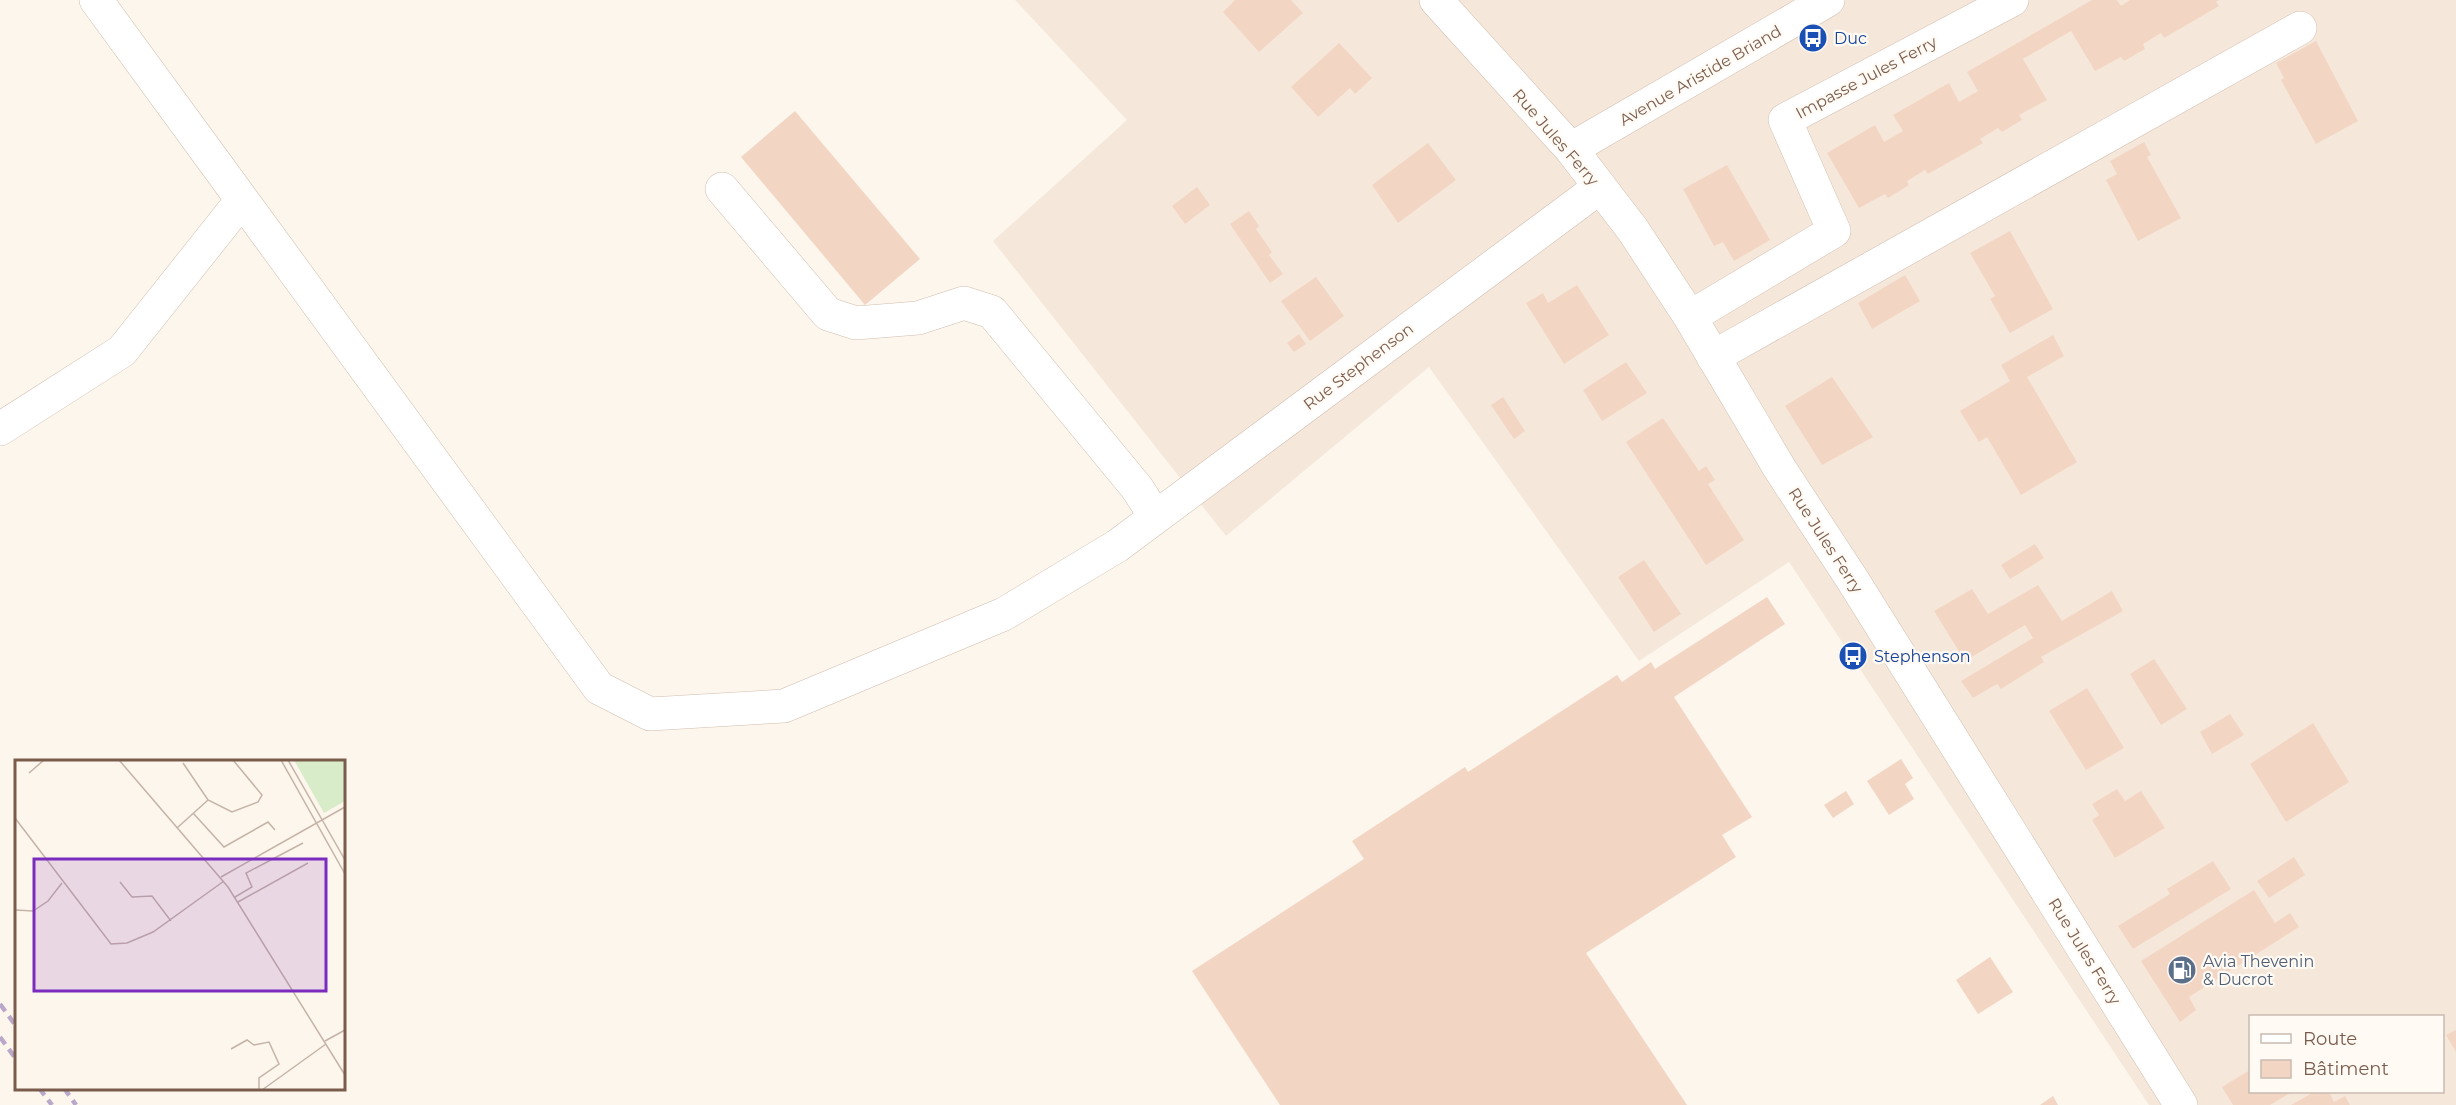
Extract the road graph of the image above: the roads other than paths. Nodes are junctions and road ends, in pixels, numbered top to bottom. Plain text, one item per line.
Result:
1 (96, 0) edge
2 (1436, 0) edge
3 (1828, 0) edge
4 (2012, 0) edge
5 (2300, 28) dead end
6 (1571, 148) junction
7 (1600, 187) junction
8 (722, 189) dead end
9 (242, 200) junction
10 (1690, 317) junction
11 (1713, 357) junction
12 (0, 429) edge
13 (1155, 516) junction
14 (2181, 1105) edge

1 - 9 street, Rue Stephenson
2 - 6 street, Rue Jules Ferry
3 - 6 street, Avenue Aristide Briand
4 - 10 street, Impasse Jules Ferry
5 - 11 street
6 - 7 street, Rue Jules Ferry
7 - 10 street, Rue Jules Ferry
7 - 13 street, Rue Stephenson
8 - 13 street
9 - 12 street
9 - 13 street, Rue Stephenson
10 - 11 street, Rue Jules Ferry
11 - 14 street, Rue Jules Ferry

